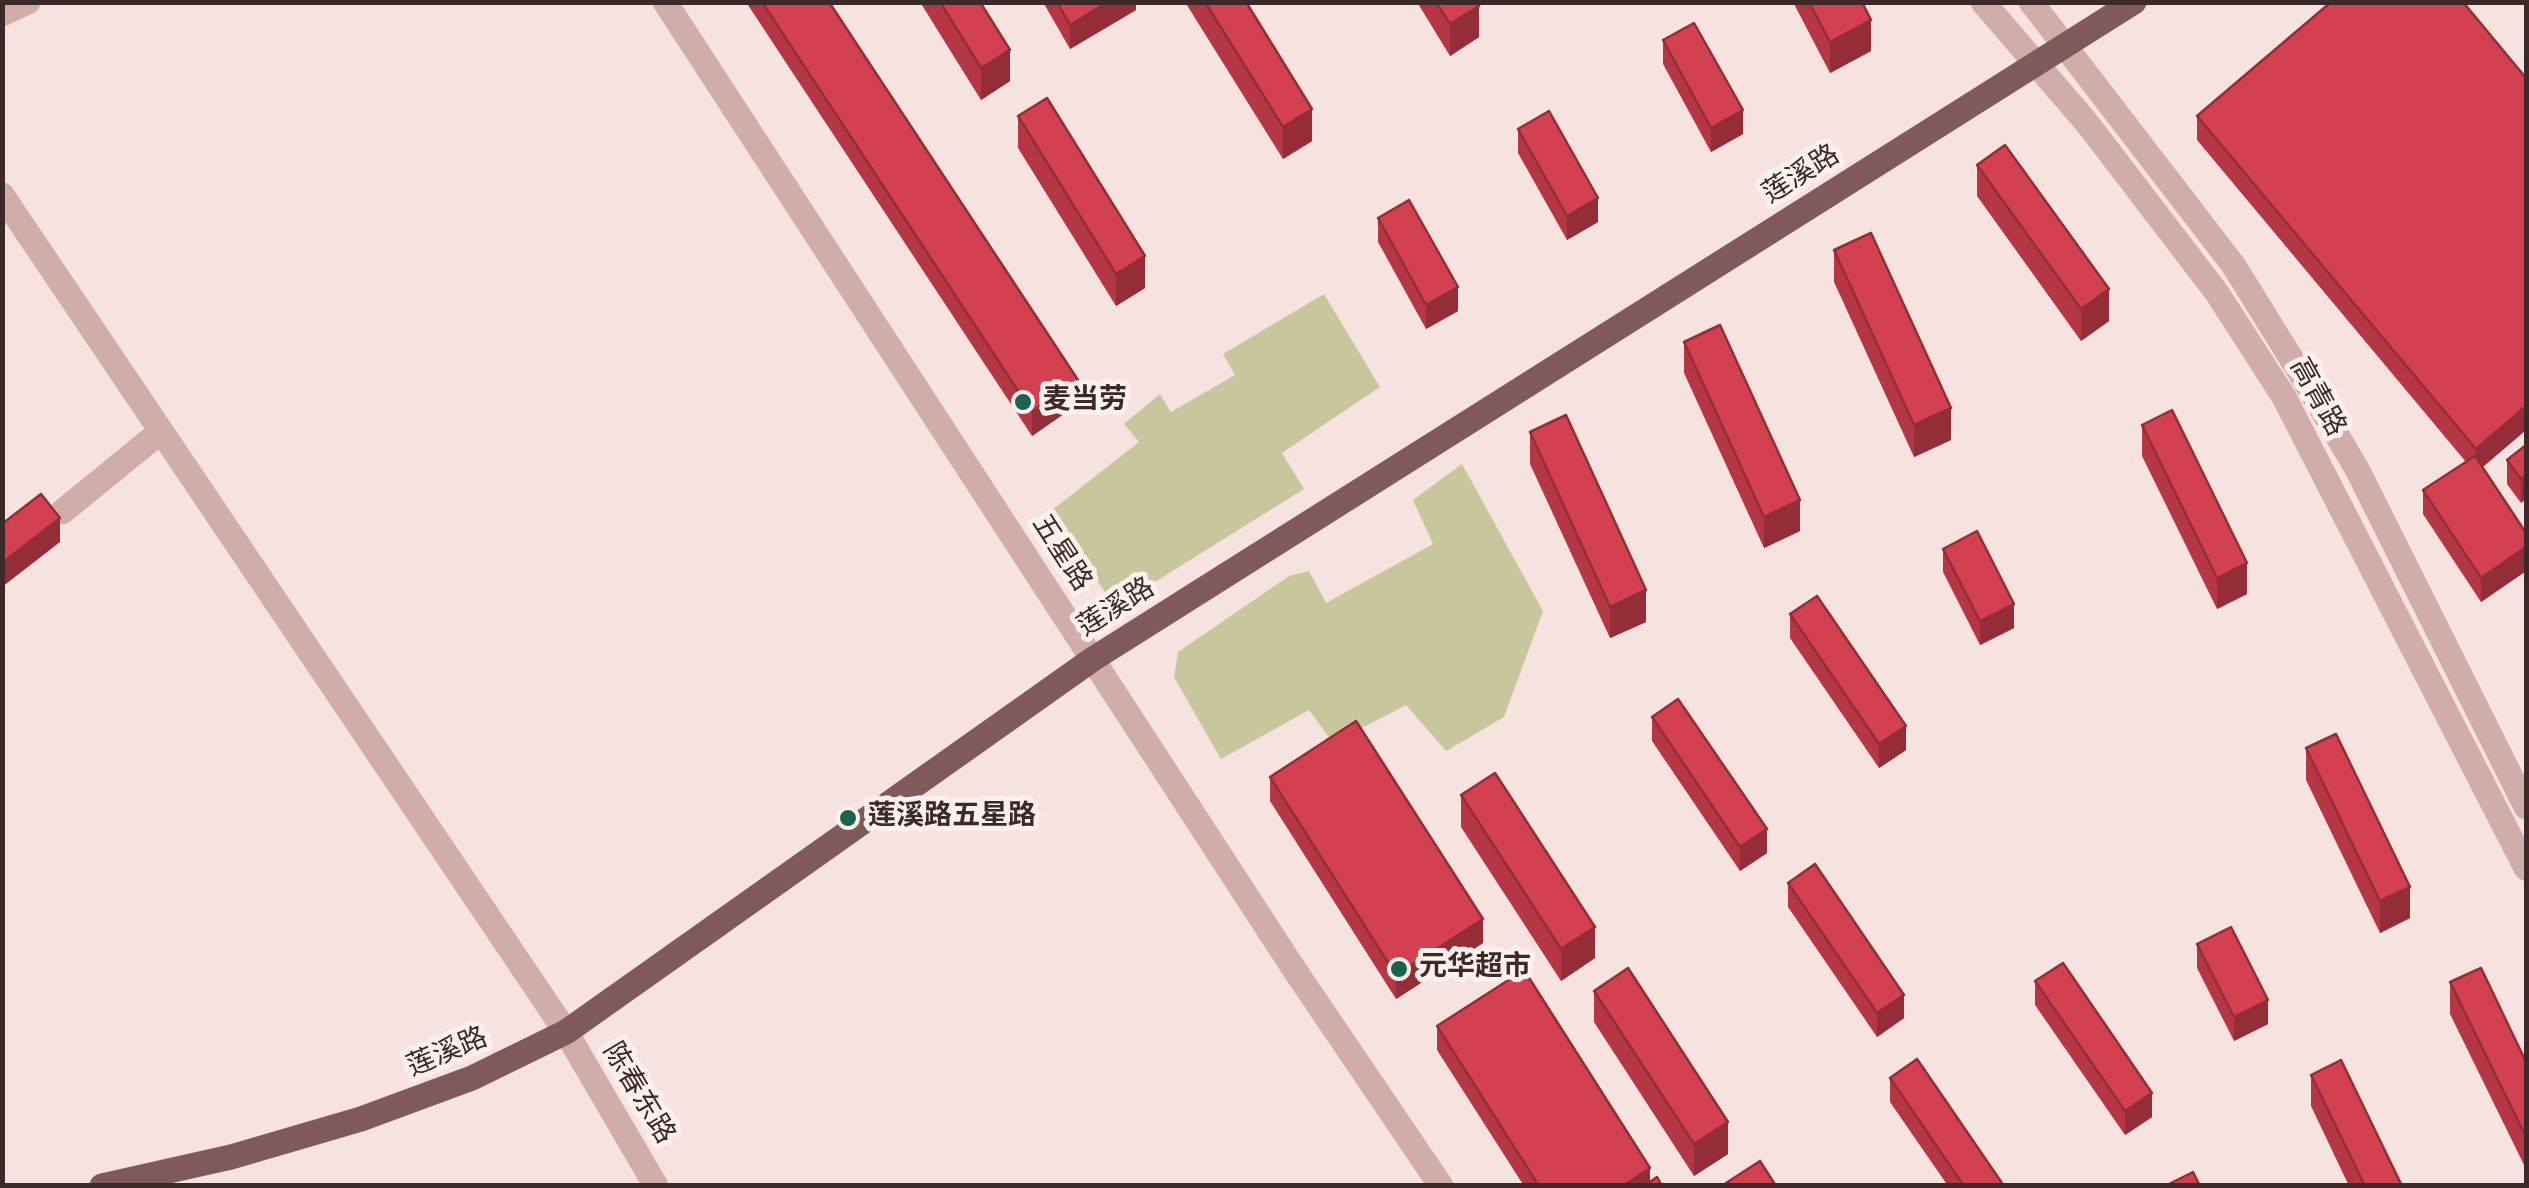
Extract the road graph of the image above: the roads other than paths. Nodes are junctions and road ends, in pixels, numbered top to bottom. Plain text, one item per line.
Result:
1 (28, 2) edge
2 (665, 2) edge
3 (1983, 2) edge
4 (2031, 2) edge
5 (2134, 2) edge
6 (2, 14) edge
7 (2066, 45) junction
8 (2035, 64) junction
9 (2, 195) edge
10 (160, 432) junction
11 (62, 512) dead end
12 (1093, 659) junction
13 (2526, 807) edge
14 (2526, 868) edge
15 (566, 1032) junction
16 (102, 1186) edge
17 (656, 1186) edge
18 (1441, 1186) edge

1 - 6 street
2 - 12 street, 五星路
3 - 8 street, 高青路
4 - 7 street, 高青路
5 - 7 main road, 莲溪路
7 - 8 main road, 莲溪路
7 - 13 street, 高青路
8 - 12 main road, 莲溪路
8 - 14 street, 高青路
9 - 10 street, 陈春东路
10 - 11 street
10 - 15 street, 陈春东路
12 - 15 main road, 莲溪路
12 - 18 street, 五星路
15 - 16 main road, 莲溪路
15 - 17 street, 陈春东路

